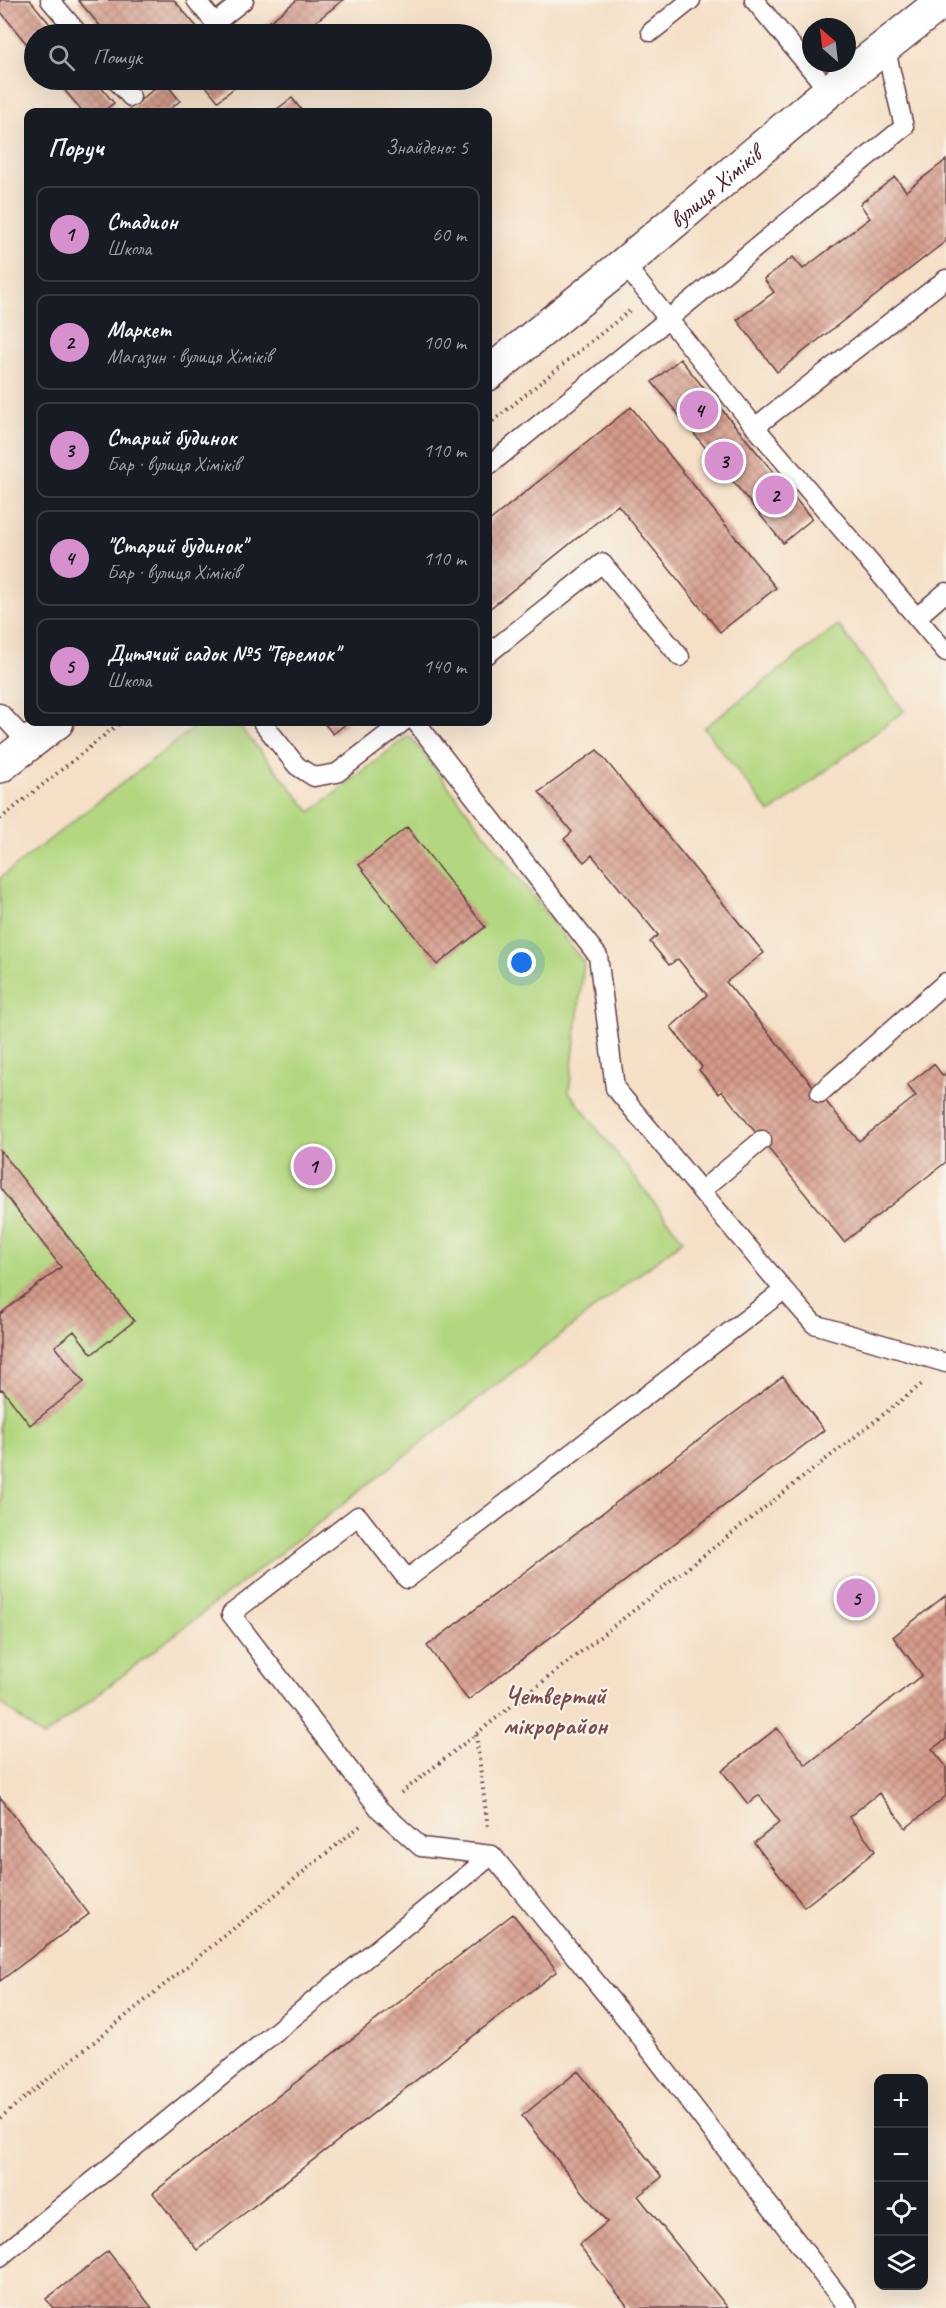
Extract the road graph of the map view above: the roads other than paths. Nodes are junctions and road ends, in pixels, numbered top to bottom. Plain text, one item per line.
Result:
1 (50, 0) edge
2 (196, 0) edge
3 (244, 0) edge
4 (691, 0) edge
5 (754, 0) edge
6 (944, 0) edge
7 (70, 24) edge
8 (651, 32) dead end
9 (885, 46) junction
10 (124, 90) edge
11 (829, 91) junction
12 (131, 98) dead end
13 (624, 264) junction
14 (946, 279) edge
15 (669, 318) junction
16 (492, 371) edge
17 (755, 427) junction
18 (492, 463) edge
19 (946, 592) edge
20 (917, 616) junction
21 (492, 651) edge
22 (946, 652) edge
23 (680, 657) dead end
24 (0, 713) edge
25 (52, 726) edge
26 (265, 726) edge
27 (398, 726) edge
28 (419, 726) edge
29 (29, 744) junction
30 (0, 766) edge
31 (946, 982) edge
32 (820, 1094) dead end
33 (762, 1140) dead end
34 (702, 1190) junction
35 (784, 1290) junction
36 (941, 1361) edge
37 (492, 1855) junction
38 (0, 2257) edge
39 (848, 2308) edge

1 - 7 lane
2 - 3 lane
4 - 8 lane
5 - 11 lane
6 - 9 street, вулиця Хіміків
9 - 11 street, вулиця Хіміків
9 - 15 lane
10 - 12 lane
11 - 13 street, вулиця Хіміків
13 - 15 lane
13 - 16 street, вулиця Хіміків
14 - 17 lane
15 - 17 lane
15 - 18 lane
17 - 20 lane
19 - 20 lane
20 - 22 lane
21 - 23 lane
24 - 29 lane
25 - 29 street
26 - 27 lane
28 - 34 lane
29 - 30 street
31 - 32 lane
33 - 34 lane
34 - 35 lane
35 - 36 lane
35 - 37 lane
37 - 38 lane
37 - 39 lane

